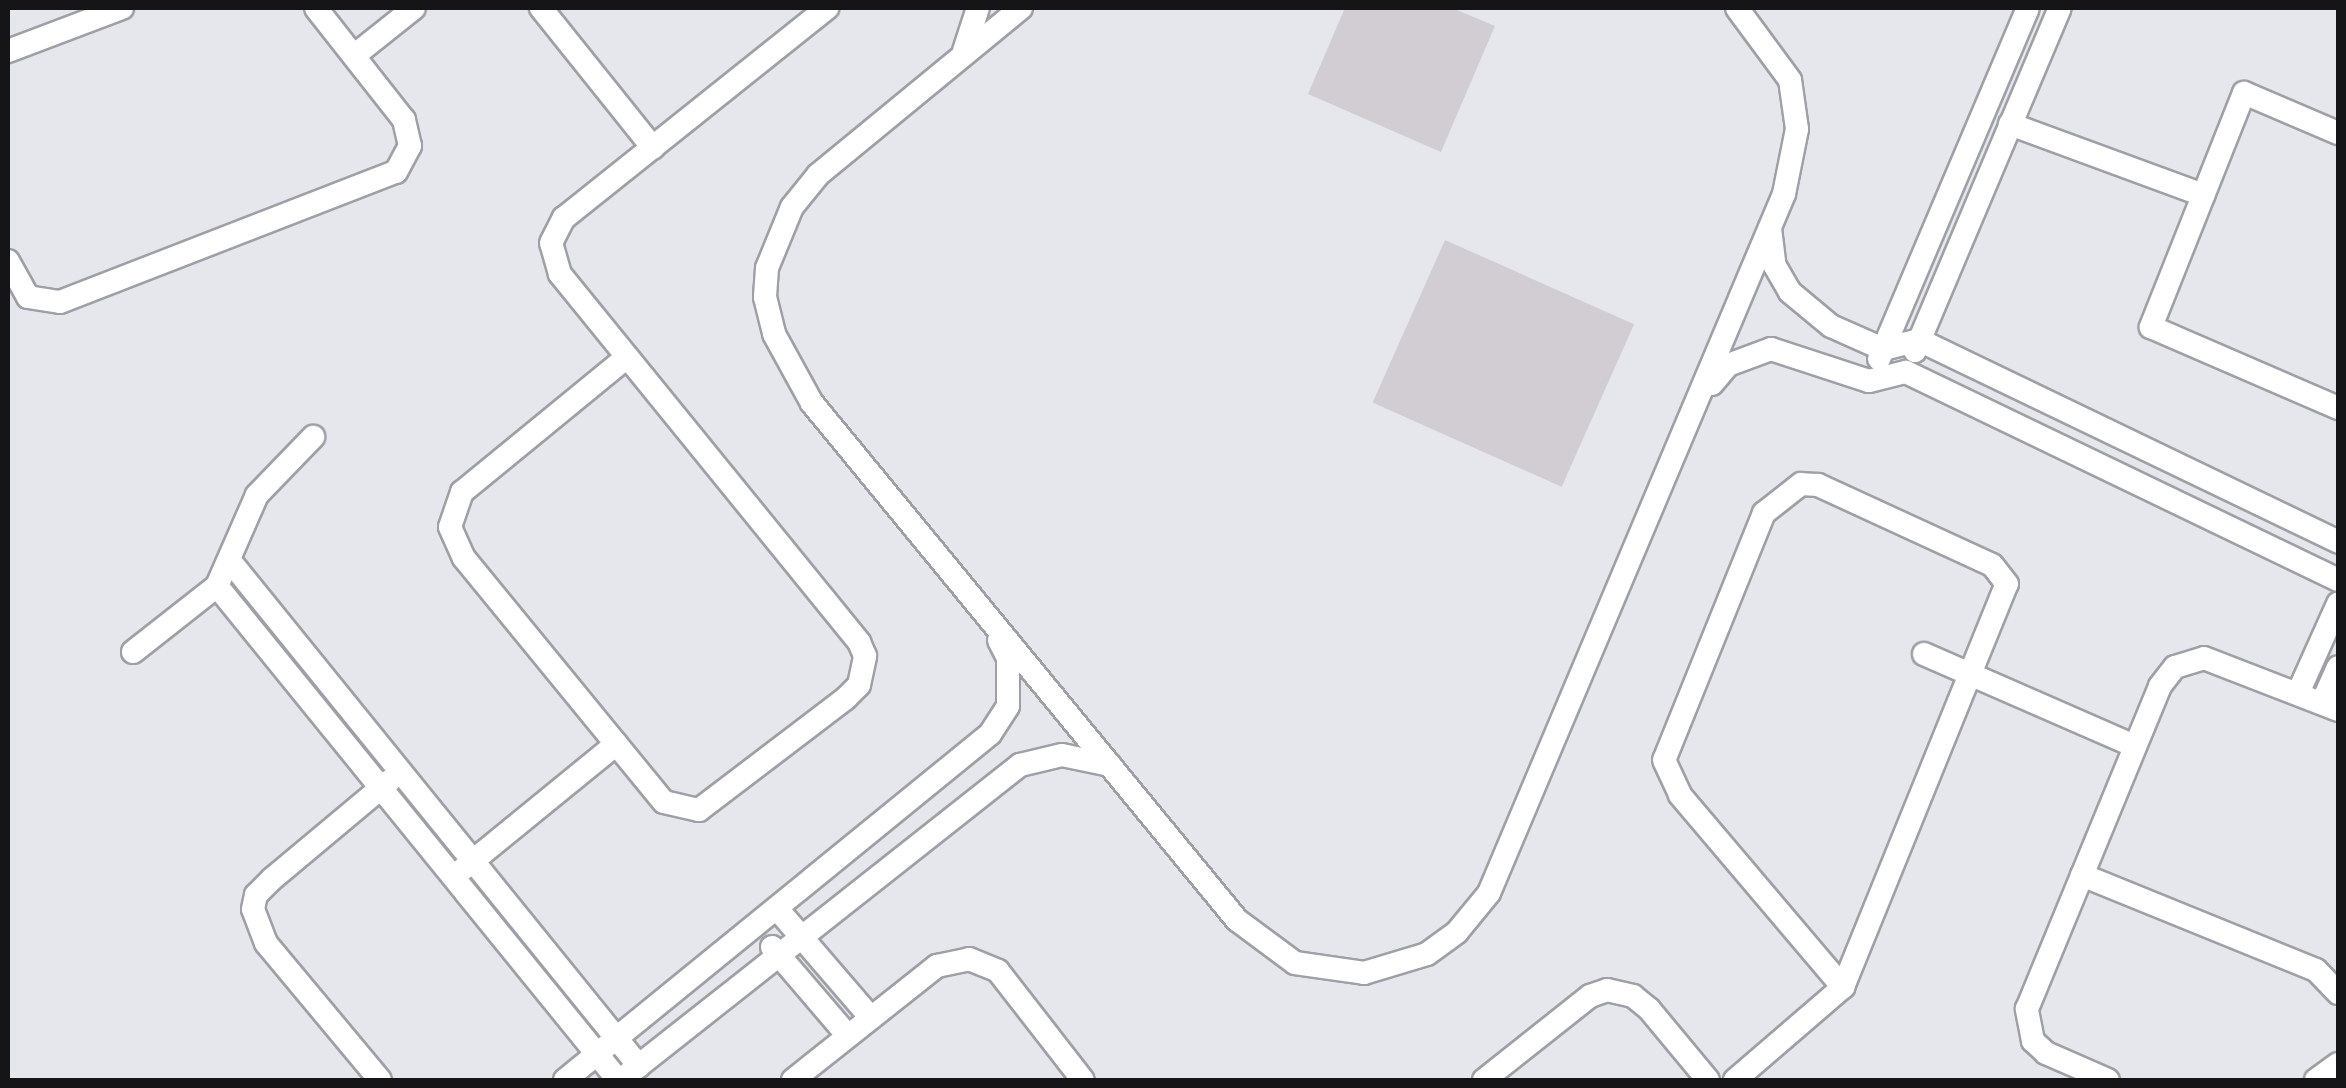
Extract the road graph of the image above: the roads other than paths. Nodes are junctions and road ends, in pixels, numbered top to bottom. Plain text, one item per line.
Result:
1 (122, 8) edge
2 (316, 8) edge
3 (414, 8) edge
4 (541, 8) edge
5 (827, 8) edge
6 (978, 8) edge
7 (1022, 8) edge
8 (1737, 8) edge
9 (2028, 8) edge
10 (2054, 9) edge
11 (8, 50) edge
12 (355, 55) junction
13 (962, 56) junction
14 (2010, 124) junction
15 (2338, 133) edge
16 (652, 148) junction
17 (2203, 195) junction
18 (1770, 228) junction
19 (8, 261) edge
20 (1919, 340) junction
21 (1884, 348) junction
22 (628, 357) junction
23 (1906, 372) junction
24 (1870, 382) junction
25 (1697, 403) junction
26 (2338, 408) edge
27 (312, 437) dead end
28 (2338, 542) edge
29 (230, 561) junction
30 (2338, 580) edge
31 (217, 586) junction
32 (2338, 604) edge
33 (987, 615) junction
34 (133, 652) dead end
35 (1924, 654) dead end
36 (2338, 667) edge
37 (1974, 676) junction
38 (2298, 693) junction
39 (2330, 706) edge
40 (616, 744) junction
41 (2135, 746) junction
42 (1110, 765) junction
43 (400, 772) junction
44 (380, 788) junction
45 (472, 861) junction
46 (2082, 875) junction
47 (452, 877) junction
48 (779, 910) junction
49 (757, 929) junction
50 (802, 937) junction
51 (780, 955) junction
52 (1843, 987) junction
53 (2338, 993) edge
54 (871, 1018) junction
55 (848, 1036) junction
56 (616, 1039) junction
57 (596, 1055) junction
58 (2338, 1064) edge
59 (626, 1076) edge
60 (380, 1080) edge
61 (565, 1080) edge
62 (793, 1080) edge
63 (1083, 1080) edge
64 (1484, 1080) edge
65 (1708, 1080) edge
66 (1735, 1080) edge
67 (2108, 1080) edge
68 (2316, 1080) edge

1 - 11 street
2 - 12 street
3 - 12 street
4 - 16 street
5 - 16 street
6 - 13 street
7 - 13 street
8 - 18 street
9 - 21 street
10 - 14 street
12 - 19 street
13 - 33 street
14 - 17 street
14 - 20 street
15 - 17 street
16 - 22 street
17 - 26 street
18 - 21 street
18 - 25 street
20 - 21 street
20 - 23 street
20 - 28 street
21 - 24 street
22 - 40 street
22 - 40 street
23 - 24 street
23 - 30 street
24 - 25 street
25 - 42 street
27 - 29 street
29 - 31 street
29 - 43 street
31 - 34 street
31 - 44 street
32 - 38 street
33 - 42 street
33 - 48 street
35 - 37 street
36 - 39 street
37 - 41 street
37 - 52 street
37 - 52 street
38 - 39 street
38 - 41 street
40 - 45 street
41 - 46 street
42 - 50 street
43 - 44 street
43 - 45 street
44 - 47 street
44 - 60 street
45 - 47 street
45 - 56 street
46 - 53 street
46 - 67 street
47 - 57 street
48 - 49 street
48 - 50 street
49 - 51 street
49 - 56 street
50 - 51 street
50 - 54 street
51 - 55 street
51 - 59 street
52 - 66 street
54 - 55 street
54 - 63 street
55 - 62 street
56 - 57 street
56 - 59 street
57 - 59 street
57 - 61 street
58 - 68 street
64 - 65 street

